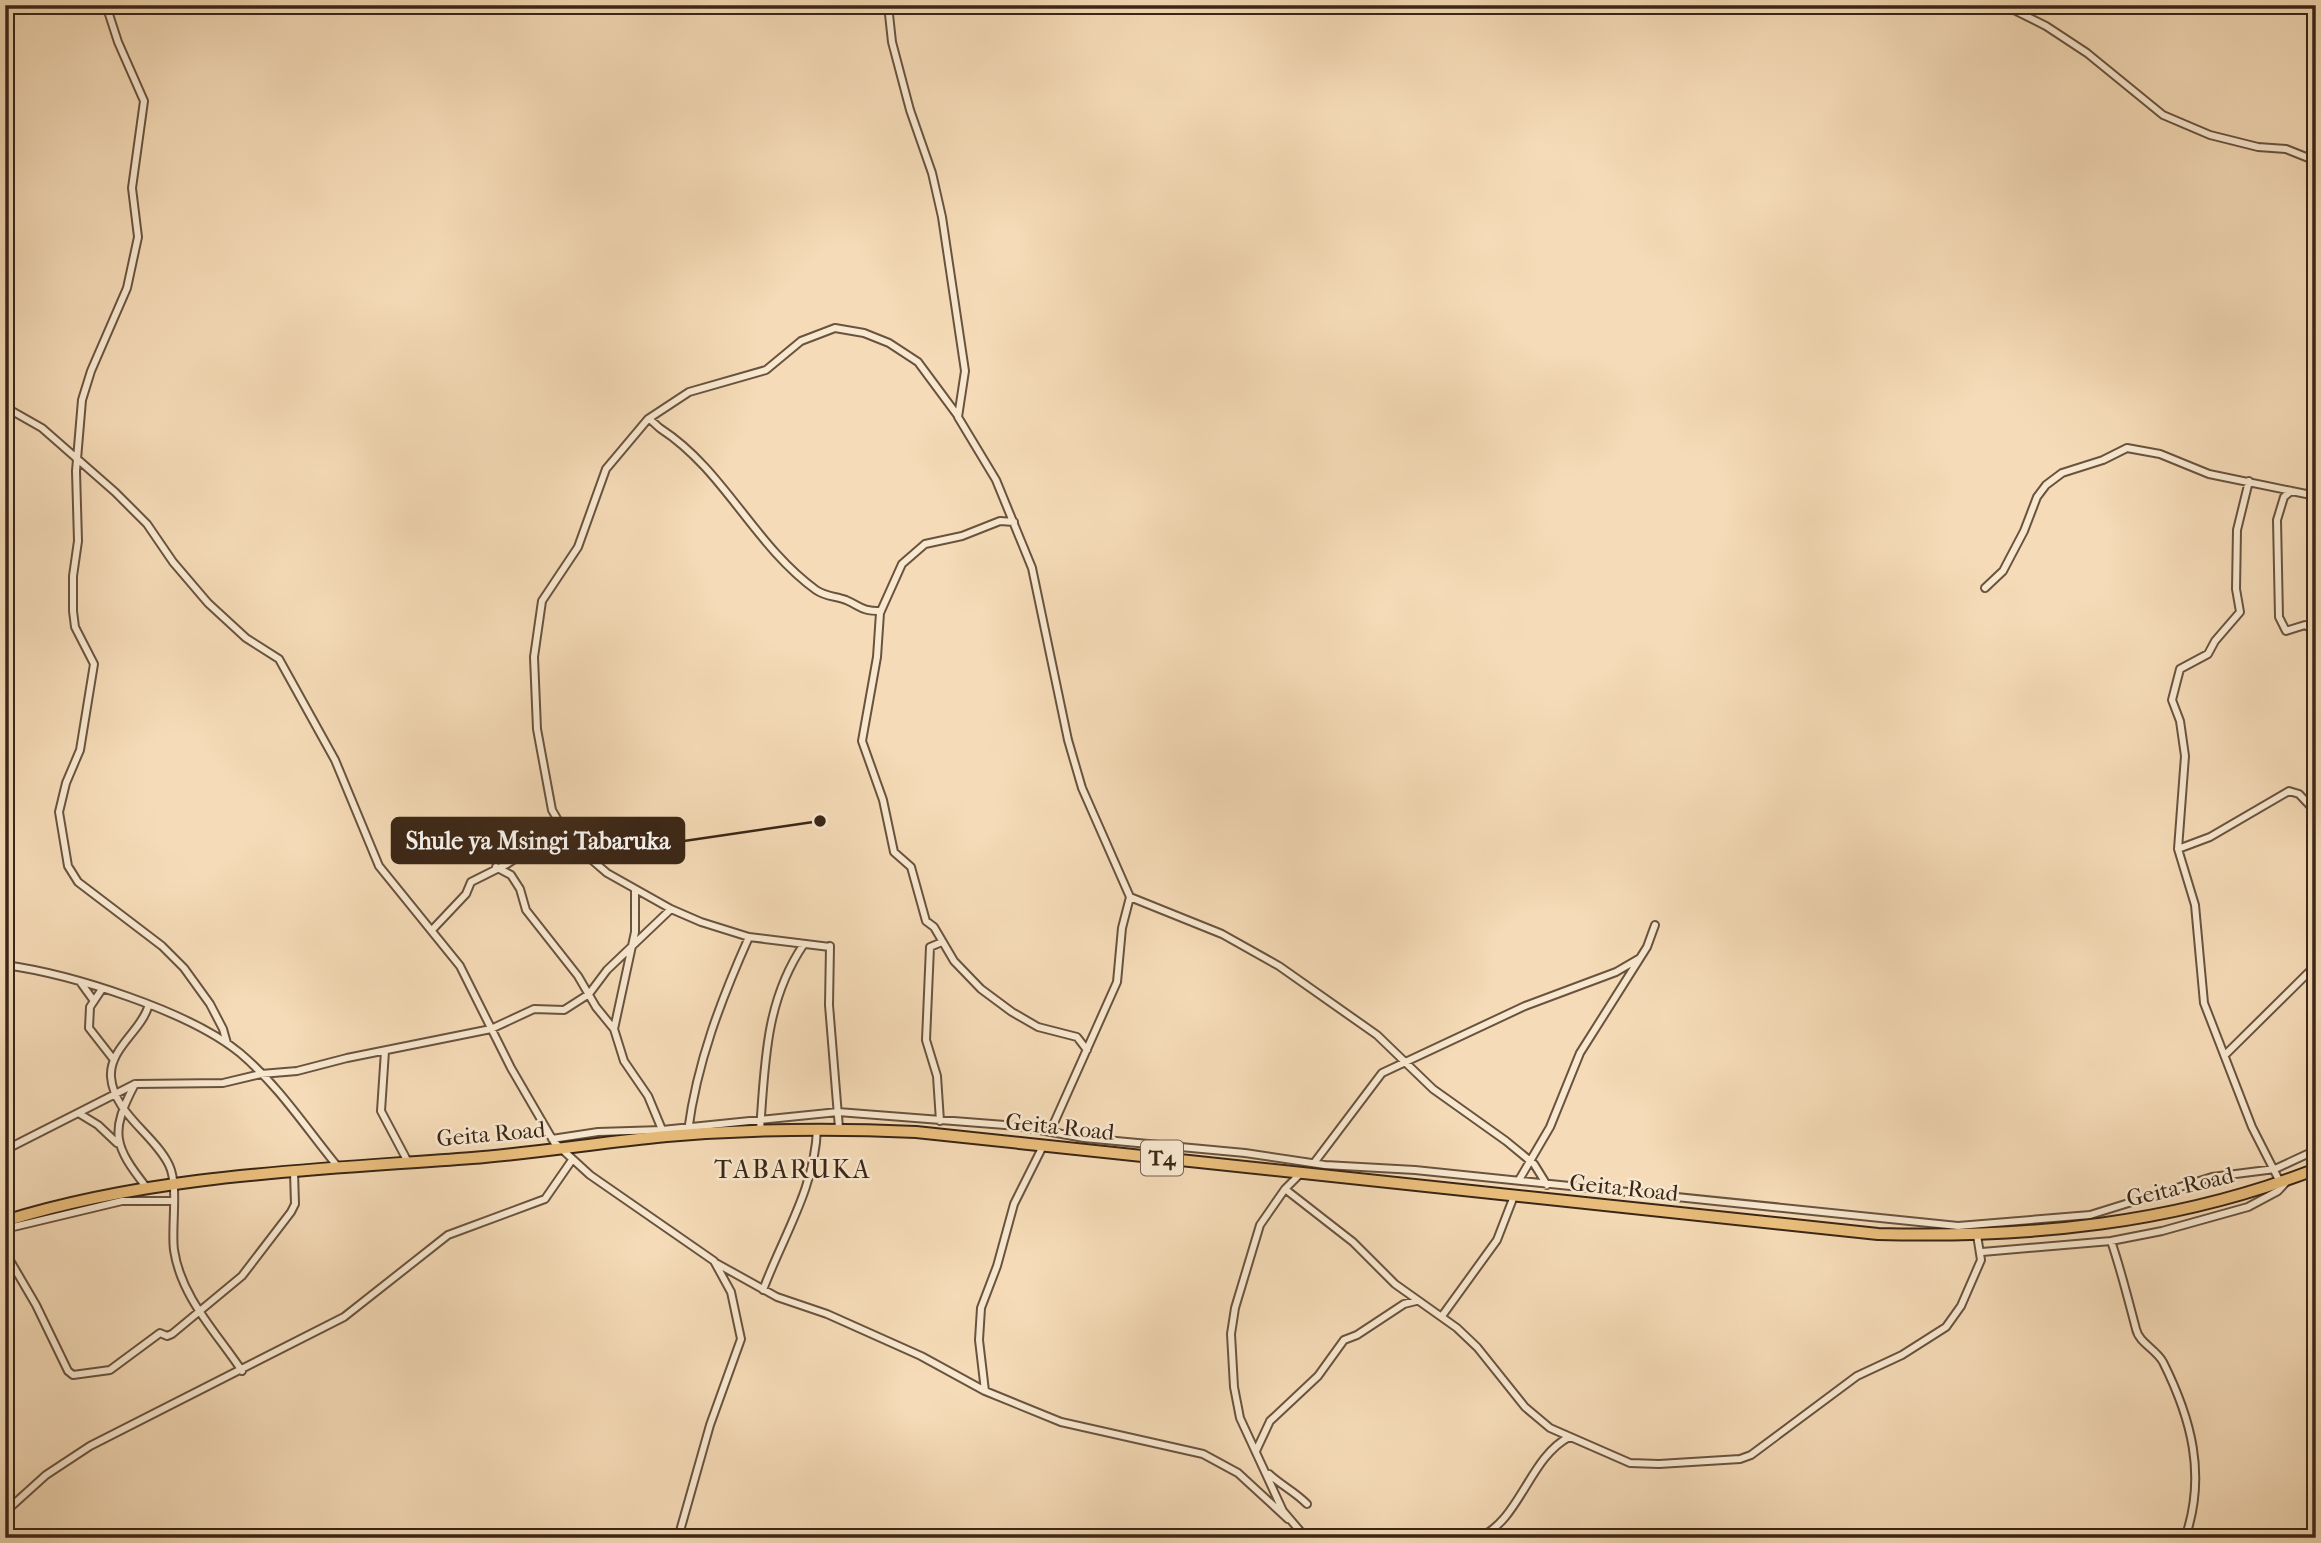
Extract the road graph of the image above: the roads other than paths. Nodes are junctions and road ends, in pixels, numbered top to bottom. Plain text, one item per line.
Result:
1 (106, 5) edge
2 (888, 5) edge
3 (2004, 5) edge
4 (2316, 161) edge
5 (5, 407) edge
6 (958, 417) junction
7 (648, 419) junction
8 (77, 460) junction
9 (2249, 481) junction
10 (2291, 491) junction
11 (2316, 496) edge
12 (1014, 522) junction
13 (1984, 588) dead end
14 (881, 611) junction
15 (2316, 631) edge
16 (2316, 812) edge
17 (561, 829) junction
18 (2178, 849) junction
19 (496, 867) junction
20 (635, 890) junction
21 (1130, 897) junction
22 (671, 909) junction
23 (1655, 925) dead end
24 (432, 930) junction
25 (750, 937) junction
26 (942, 942) junction
27 (804, 944) junction
28 (630, 947) junction
29 (1640, 958) junction
30 (5, 965) edge
31 (2316, 965) edge
32 (80, 982) junction
33 (102, 989) junction
34 (589, 994) junction
35 (94, 1001) junction
36 (148, 1007) junction
37 (491, 1029) junction
38 (614, 1029) junction
39 (227, 1044) junction
40 (1087, 1050) junction
41 (386, 1051) junction
42 (2225, 1055) junction
43 (114, 1060) junction
44 (1405, 1061) junction
45 (261, 1074) junction
46 (135, 1084) junction
47 (116, 1094) junction
48 (124, 1108) junction
49 (838, 1112) junction
50 (80, 1114) junction
51 (761, 1118) junction
52 (940, 1121) junction
53 (839, 1128) junction
54 (817, 1129) junction
55 (760, 1130) junction
56 (688, 1131) junction
57 (1050, 1132) junction
58 (663, 1133) junction
59 (552, 1139) junction
60 (117, 1143) junction
61 (1043, 1146) junction
62 (559, 1149) junction
63 (5, 1150) edge
64 (2316, 1150) edge
65 (572, 1160) junction
66 (1530, 1161) junction
67 (408, 1162) junction
68 (1314, 1163) junction
69 (340, 1169) junction
70 (2275, 1169) junction
71 (2316, 1169) edge
72 (294, 1172) junction
73 (1301, 1173) junction
74 (1518, 1181) junction
75 (2285, 1181) junction
76 (173, 1185) junction
77 (1547, 1185) junction
78 (147, 1188) junction
79 (1284, 1189) junction
80 (1514, 1196) junction
81 (172, 1201) junction
82 (5, 1221) edge
83 (5, 1229) edge
84 (1977, 1235) junction
85 (2111, 1241) junction
86 (5, 1252) edge
87 (1982, 1252) junction
88 (713, 1261) junction
89 (764, 1290) junction
90 (1416, 1301) junction
91 (200, 1314) junction
92 (1442, 1316) junction
93 (242, 1371) junction
94 (985, 1391) junction
95 (1569, 1437) junction
96 (1255, 1451) junction
97 (1268, 1472) junction
98 (1307, 1504) dead end
99 (5, 1512) edge
100 (1288, 1519) junction
101 (678, 1538) edge
102 (1306, 1538) edge
103 (1478, 1538) edge
104 (2185, 1538) edge

1 - 8 street
2 - 6 street
3 - 4 street
5 - 8 street
6 - 7 street
6 - 12 street
7 - 14 street
7 - 17 street
8 - 24 street
8 - 39 street
9 - 10 street
9 - 13 street
9 - 18 street
10 - 11 street
10 - 15 street
12 - 14 street
12 - 21 street
14 - 26 street
16 - 18 street
17 - 19 street
17 - 20 street
18 - 42 street
19 - 24 street
19 - 34 street
20 - 22 street
20 - 28 street
21 - 40 street
21 - 44 street
22 - 25 street
22 - 28 street
23 - 29 street
24 - 37 street
25 - 27 street
25 - 56 street
26 - 40 street
26 - 52 street
27 - 49 street
27 - 51 street
28 - 34 street
28 - 38 street
29 - 44 street
29 - 66 street
30 - 32 street
31 - 42 street
32 - 33 street
32 - 35 street
33 - 35 street
33 - 36 street
34 - 37 street
34 - 38 street
35 - 43 street
36 - 39 street
36 - 43 street
37 - 41 street
37 - 59 street
38 - 58 street
39 - 45 street
40 - 57 street
41 - 45 street
41 - 67 street
42 - 70 street
43 - 47 street
44 - 66 street
44 - 68 street
45 - 46 street
45 - 69 street
46 - 47 street
46 - 48 street
47 - 48 street
47 - 50 street
48 - 60 street
48 - 76 street
49 - 51 street
49 - 52 street
49 - 53 street
50 - 60 street
50 - 63 street
51 - 55 street
51 - 56 street
52 - 57 street
53 - 54 highway, Geita Road / T4
53 - 61 highway, Geita Road / T4
54 - 55 highway, Geita Road / T4
54 - 89 street
55 - 56 highway, Geita Road / T4
56 - 58 highway, Geita Road / T4
57 - 68 street
58 - 59 street
58 - 62 highway, Geita Road / T4
59 - 62 street
60 - 78 street
61 - 73 highway, Geita Road / T4
61 - 94 street
62 - 65 street
62 - 67 highway, Geita Road / T4
64 - 70 street
65 - 88 street
65 - 93 street
66 - 74 street
66 - 77 street
67 - 69 highway, Geita Road / T4
68 - 74 street
69 - 72 highway, Geita Road / T4
70 - 75 street
70 - 77 street
71 - 75 highway, Geita Road / T4
72 - 76 highway, Geita Road / T4
72 - 91 street
73 - 79 street
73 - 80 highway, Geita Road / T4
74 - 77 street
75 - 84 highway, Geita Road / T4
75 - 85 street
76 - 78 highway, Geita Road / T4
76 - 81 street
78 - 82 highway, Geita Road / T4
79 - 90 street
79 - 96 street
80 - 84 highway, Geita Road / T4
80 - 92 street
81 - 83 street
81 - 91 street
84 - 87 street
85 - 87 street
85 - 104 street
86 - 91 street
87 - 95 street
88 - 89 street
88 - 101 street
89 - 94 street
90 - 92 street
90 - 96 street
91 - 93 street
92 - 95 street
93 - 99 street
94 - 100 street
95 - 103 street
96 - 97 street
97 - 98 street
97 - 100 street
100 - 102 street

